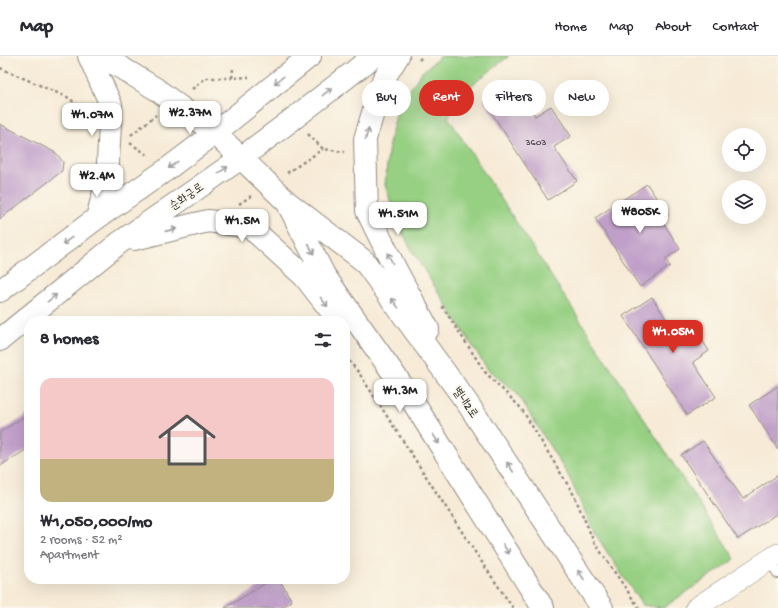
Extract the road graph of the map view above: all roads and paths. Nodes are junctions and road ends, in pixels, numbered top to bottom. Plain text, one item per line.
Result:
1 (89, 56) edge
2 (102, 56) edge
3 (310, 56) edge
4 (374, 56) edge
5 (398, 56) edge
6 (0, 68) edge
7 (233, 69) dead end
8 (251, 77) dead end
9 (206, 78) dead end
10 (232, 78) junction
11 (91, 117) dead end
12 (215, 133) junction
13 (308, 134) dead end
14 (125, 140) dead end
15 (323, 149) junction
16 (349, 153) dead end
17 (147, 154) dead end
18 (241, 158) junction
19 (306, 160) dead end
20 (286, 202) junction
21 (97, 218) junction
22 (119, 243) junction
23 (0, 292) edge
24 (439, 302) dead end
25 (29, 316) edge
26 (335, 316) edge
27 (24, 320) edge
28 (350, 333) edge
29 (0, 340) edge
30 (350, 362) edge
31 (408, 394) junction
32 (468, 404) junction
33 (775, 562) edge
34 (513, 608) edge
35 (543, 608) edge
36 (602, 608) edge
37 (639, 608) edge
38 (696, 608) edge

1 - 21 street
2 - 12 street, 별내2로
3 -> 12 street
18 -> 4 street, 순화궁로
32 -> 5 street
6 - 11 path
7 - 10 path
8 - 10 path
9 - 10 path
12 - 18 street, 별내2로
12 -> 21 street
13 - 15 path
14 - 17 path
15 - 16 path
15 - 19 path
18 - 20 street, 별내2로
22 -> 18 street, 순화궁로
20 -> 31 street, 별내2로
32 -> 20 street, 별내2로
21 -> 23 street
25 -> 22 street, 순화궁로
22 -> 26 street
24 - 37 path
29 -> 27 street, 순화궁로
28 - 31 street
30 - 34 path
31 -> 35 street, 별내2로
36 -> 32 street, 별내2로
33 - 38 street

